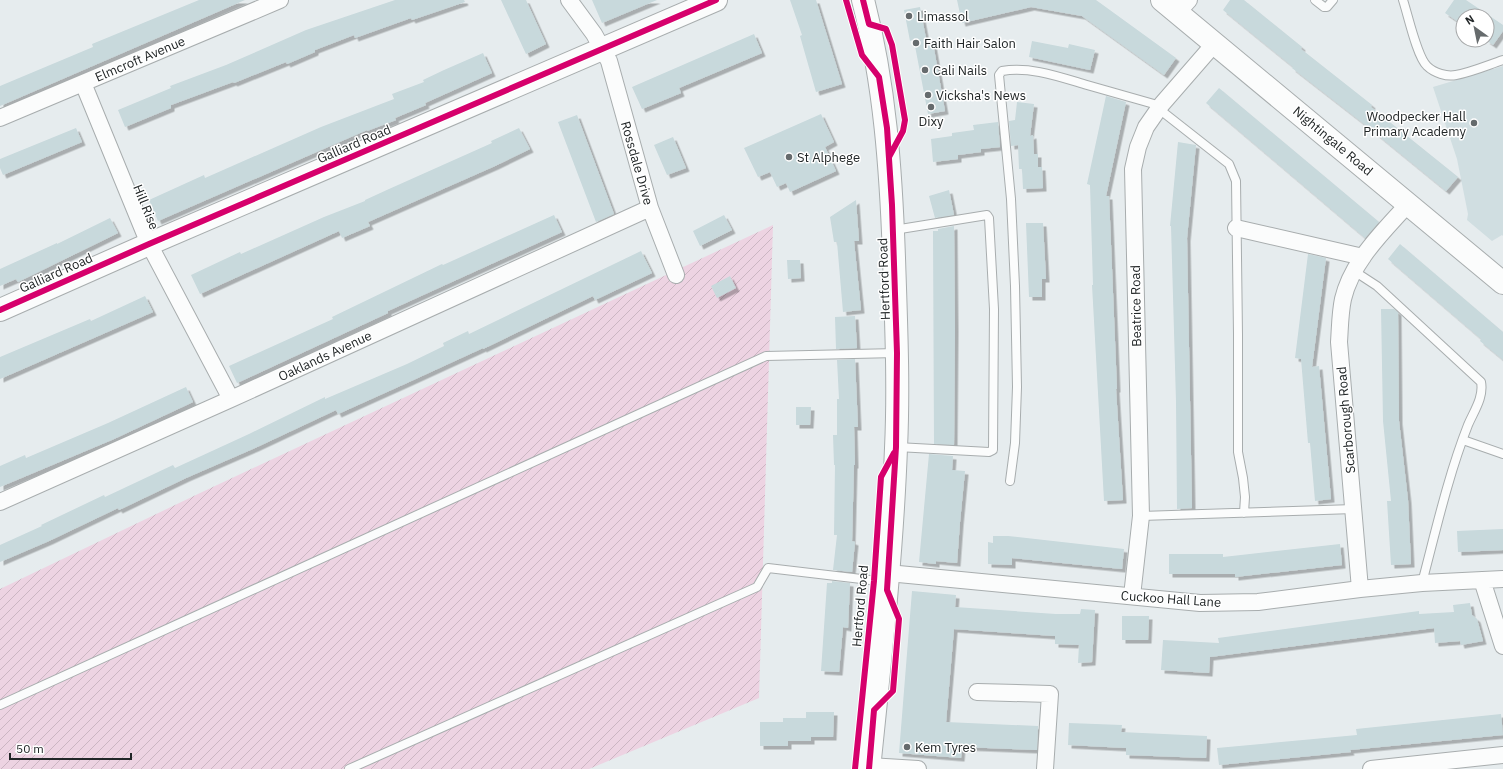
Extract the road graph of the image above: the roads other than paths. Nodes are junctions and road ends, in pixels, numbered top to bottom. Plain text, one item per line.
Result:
1 (280, 0) edge
2 (569, 0) edge
3 (716, 0) edge
4 (863, 0) edge
5 (1315, 0) edge
6 (1333, 0) edge
7 (1403, 0) edge
8 (1177, 4) edge
9 (1214, 43) junction
10 (603, 49) junction
11 (1503, 60) edge
12 (83, 83) junction
13 (1160, 108) junction
14 (0, 118) edge
15 (1408, 204) junction
16 (650, 208) junction
17 (1236, 228) junction
18 (893, 230) junction
19 (149, 244) junction
20 (1363, 257) junction
21 (1354, 271) junction
22 (676, 275) dead end
23 (1503, 283) edge
24 (0, 310) edge
25 (897, 353) junction
26 (231, 399) junction
27 (1463, 440) junction
28 (896, 447) junction
29 (1503, 454) edge
30 (1010, 481) dead end
31 (0, 502) edge
32 (1354, 509) junction
33 (1244, 513) junction
34 (1141, 516) junction
35 (887, 578) junction
36 (1503, 579) edge
37 (1482, 580) junction
38 (1422, 583) junction
39 (1360, 589) junction
40 (1132, 596) junction
41 (1503, 646) edge
42 (978, 692) dead end
43 (0, 705) edge
44 (1503, 755) edge
45 (869, 767) edge
46 (349, 769) edge
47 (918, 769) edge
48 (1045, 769) edge
49 (1371, 769) edge

1 - 12 street, Elmcroft Avenue
2 - 10 street
3 - 10 main road, Galliard Road
4 - 18 main road, Hertford Road
5 - 6 lane
7 - 11 lane
8 - 9 main road, Nightingale Road
9 - 13 street, Beatrice Road
9 - 15 main road, Nightingale Road
10 - 16 street, Rossdale Drive
10 - 19 main road, Galliard Road
12 - 14 street, Elmcroft Avenue
12 - 19 street, Hill Rise
13 - 17 lane
13 - 30 lane
13 - 34 street, Beatrice Road
15 - 20 street, Scarborough Road
15 - 23 main road, Nightingale Road
16 - 22 street, Rossdale Drive
16 - 26 street, Oaklands Avenue
17 - 20 street
17 - 33 lane
18 - 25 main road, Hertford Road
18 - 28 lane
19 - 24 main road, Galliard Road
19 - 26 street, Hill Rise
20 - 21 street, Scarborough Road
21 - 27 lane
21 - 32 street, Scarborough Road
25 - 28 main road, Hertford Road
25 - 43 lane
26 - 31 street, Oaklands Avenue
27 - 29 lane
27 - 38 lane
28 - 35 main road, Hertford Road
32 - 33 lane
32 - 39 street, Scarborough Road
33 - 34 lane
34 - 40 street, Beatrice Road
35 - 40 street, Cuckoo Hall Lane
35 - 45 main road, Hertford Road
35 - 46 lane
36 - 37 street, Cuckoo Hall Lane
37 - 38 street, Cuckoo Hall Lane
37 - 41 street
38 - 39 street, Cuckoo Hall Lane
39 - 40 street, Cuckoo Hall Lane
42 - 48 street
44 - 49 street
45 - 47 street

